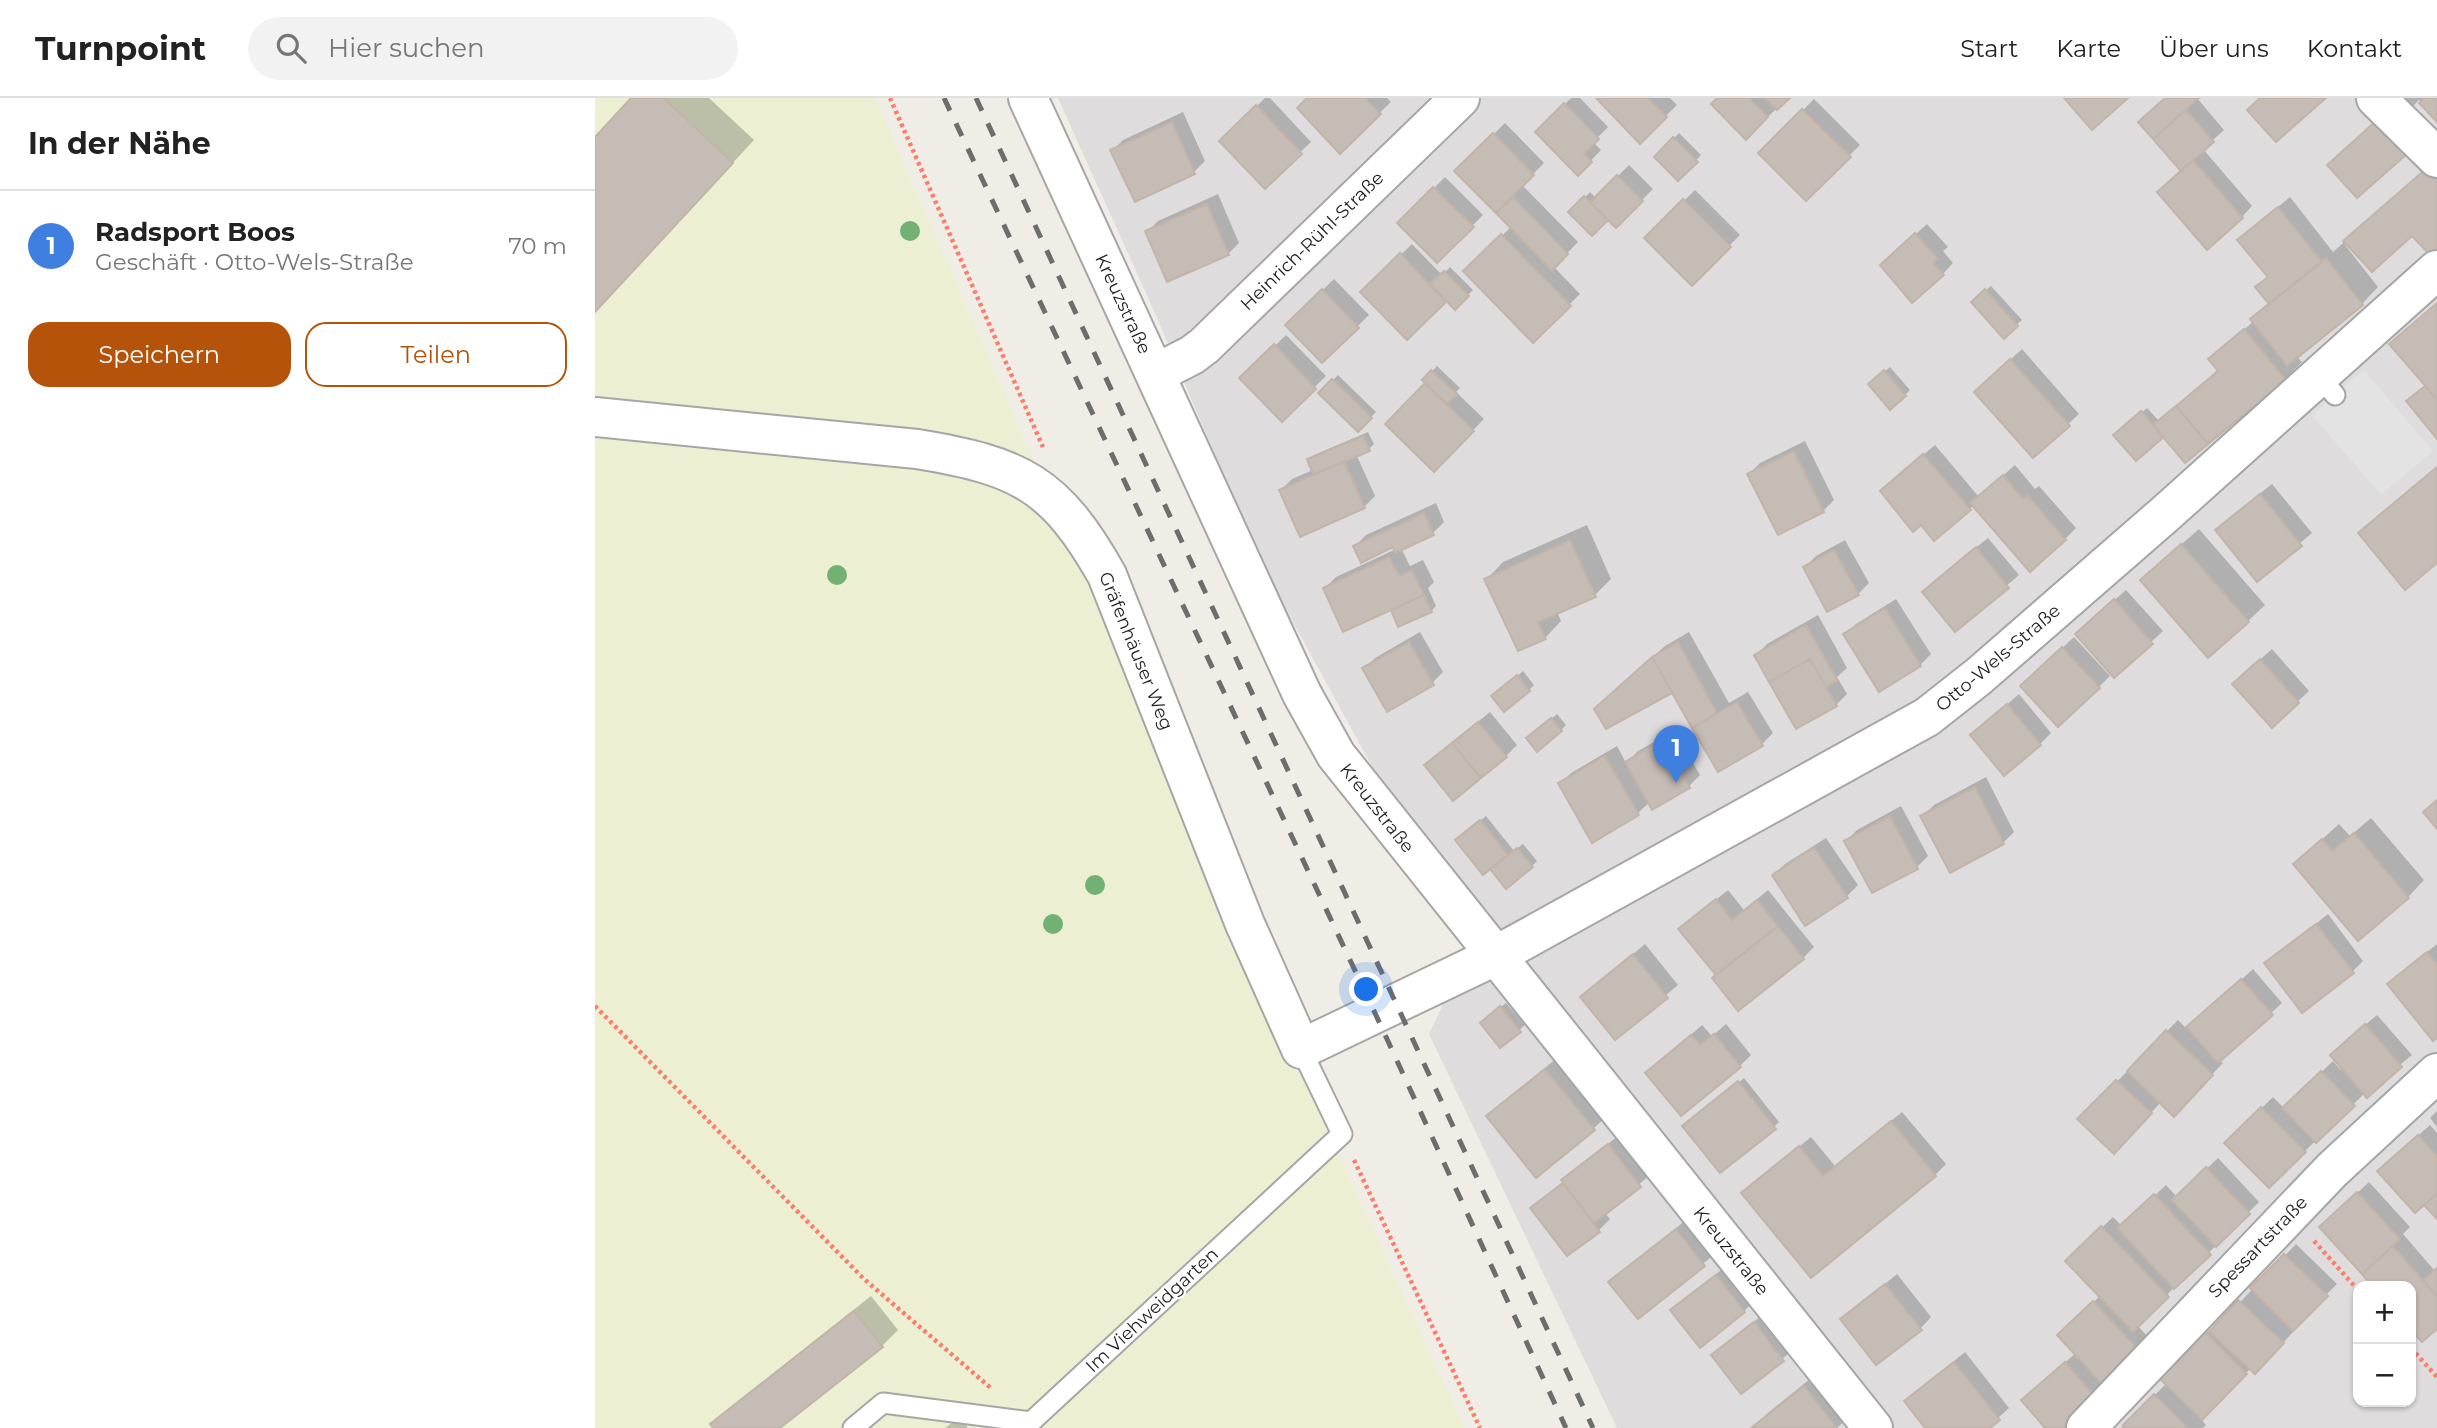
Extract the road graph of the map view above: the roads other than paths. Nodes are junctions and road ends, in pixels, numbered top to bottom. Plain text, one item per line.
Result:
1 (1028, 98) edge
2 (1460, 98) edge
3 (2376, 98) edge
4 (2437, 158) edge
5 (2437, 270) edge
6 (1155, 374) junction
7 (595, 417) edge
8 (1495, 956) junction
9 (1301, 1049) junction
10 (2437, 1073) edge
11 (853, 1428) edge
12 (1873, 1428) edge
13 (2085, 1428) edge

1 - 6 street, Kreuzstraße
2 - 6 street, Heinrich-Rühl-Straße
3 - 4 street
5 - 8 street, Otto-Wels-Straße
6 - 8 street, Kreuzstraße
7 - 9 street, Gräfenhäuser Weg
8 - 9 street
8 - 12 street, Kreuzstraße
9 - 11 lane, Im Viehweidgarten
10 - 13 street, Spessartstraße

